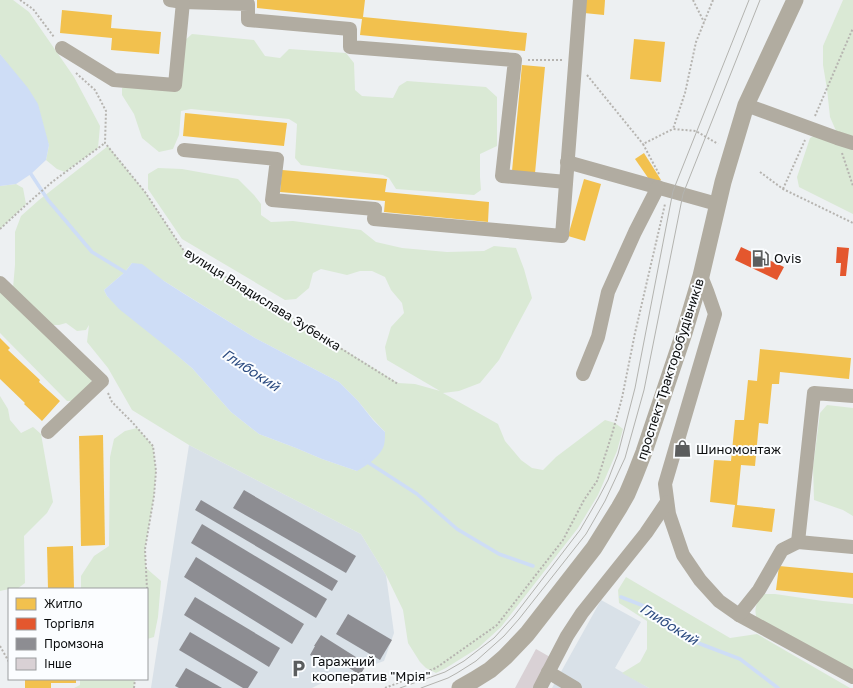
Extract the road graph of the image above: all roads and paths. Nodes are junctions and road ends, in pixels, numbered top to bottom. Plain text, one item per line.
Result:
1 (20, 0) edge
2 (580, 0) edge
3 (693, 0) edge
4 (713, 0) edge
5 (795, 0) edge
6 (176, 1) edge
7 (704, 22) junction
8 (853, 28) edge
9 (62, 48) joint
10 (537, 60) dead end
11 (551, 60) dead end
12 (575, 60) junction
13 (76, 73) dead end
14 (746, 104) junction
15 (810, 128) junction
16 (837, 138) junction
17 (105, 143) junction
18 (853, 143) edge
19 (643, 144) dead end
20 (718, 144) dead end
21 (184, 150) dead end
22 (567, 162) junction
23 (760, 172) dead end
24 (566, 182) junction
25 (853, 186) edge
26 (658, 187) junction
27 (783, 189) junction
28 (717, 204) junction
29 (853, 223) edge
30 (0, 229) edge
31 (701, 276) junction
32 (0, 283) edge
33 (635, 333) dead end
34 (583, 374) dead end
35 (102, 381) junction
36 (398, 384) dead end
37 (853, 396) edge
38 (48, 432) dead end
39 (667, 502) junction
40 (798, 542) junction
41 (853, 547) edge
42 (147, 588) edge
43 (739, 615) junction
44 (0, 646) edge
45 (8, 660) edge
46 (548, 672) junction
47 (853, 677) edge
48 (384, 688) edge
49 (460, 688) edge
50 (540, 688) edge
51 (576, 688) edge

1 - 9 path
2 - 12 street
3 - 7 path
4 - 7 path
5 - 14 main road, проспект Тракторобудівників
6 - 9 street
6 - 24 street
7 - 20 path
8 - 15 path
10 - 11 path
12 - 19 path
12 - 22 street
13 - 17 path
14 - 15 street
14 - 28 main road, проспект Тракторобудівників
15 - 16 street
15 - 27 path
16 - 18 street
16 - 25 path
17 - 30 path
17 - 36 path, вулиця Владислава Зубенка
21 - 24 street
22 - 24 street
22 - 26 street
23 - 27 path
26 - 28 street
26 - 34 street
27 - 29 path
28 - 31 main road, проспект Тракторобудівників
31 - 39 street
31 - 49 main road, проспект Тракторобудівників
32 - 35 street
33 - 48 path
35 - 38 street
35 - 42 path
37 - 40 street
39 - 43 street
39 - 46 street
40 - 41 street
40 - 43 street
43 - 47 street
44 - 45 path
46 - 50 street
46 - 51 street

